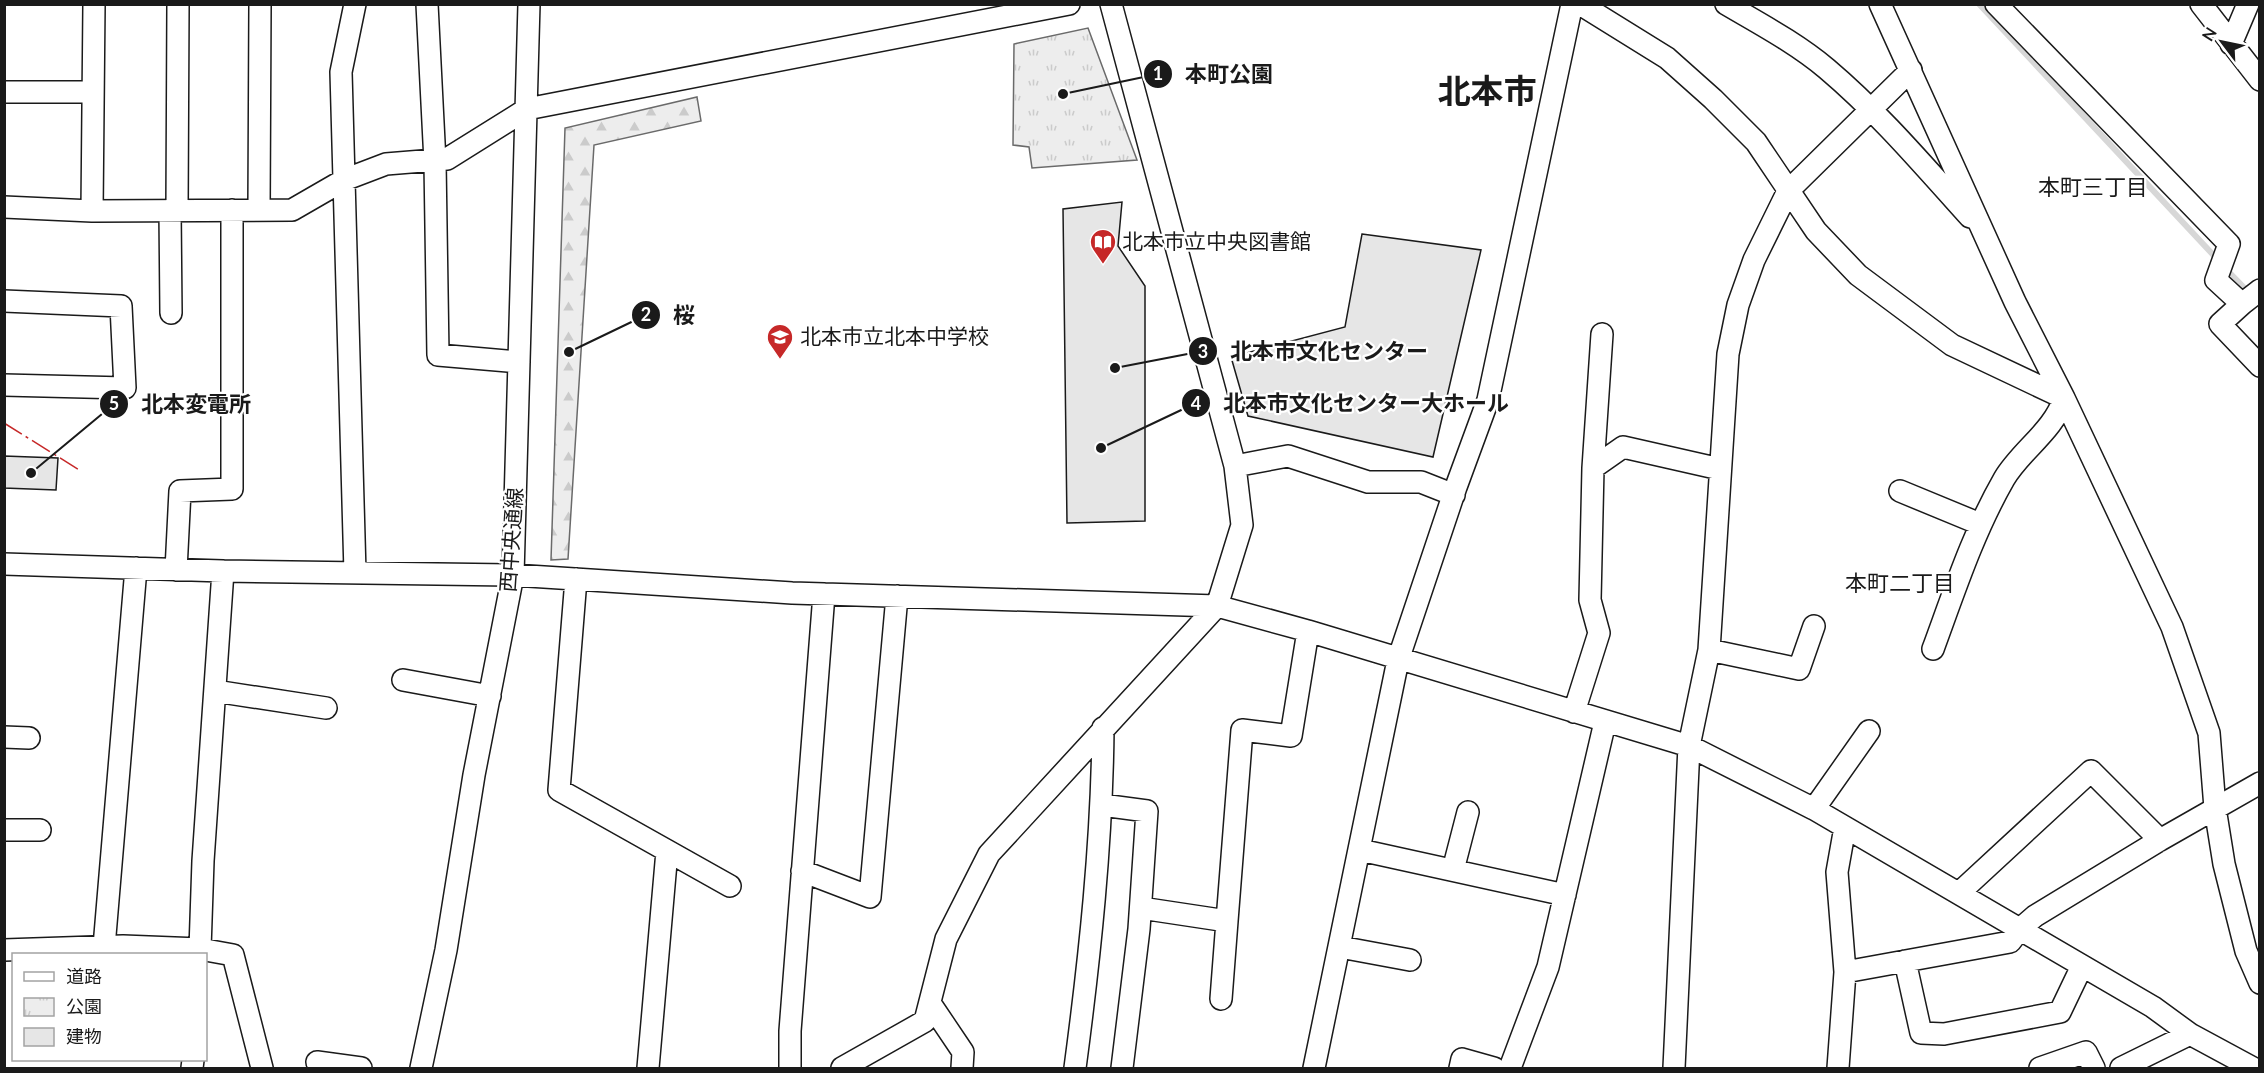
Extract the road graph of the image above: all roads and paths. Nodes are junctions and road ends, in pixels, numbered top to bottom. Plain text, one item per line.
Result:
1 (94, 4) edge
2 (178, 4) edge
3 (260, 4) edge
4 (354, 4) edge
5 (427, 4) edge
6 (529, 4) edge
7 (1069, 4) edge
8 (1111, 4) edge
9 (1572, 4) edge
10 (1580, 4) edge
11 (1726, 4) edge
12 (1880, 4) edge
13 (1996, 4) edge
14 (2201, 4) edge
15 (2248, 4) edge
16 (2231, 44) junction
17 (1911, 70) junction
18 (2259, 80) edge
19 (4, 92) edge
20 (93, 92) junction
21 (527, 109) junction
22 (1872, 109) junction
23 (435, 162) junction
24 (344, 180) junction
25 (1788, 191) junction
26 (4, 207) edge
27 (173, 210) junction
28 (232, 210) junction
29 (259, 210) junction
30 (92, 211) junction
31 (1983, 231) junction
32 (2259, 290) edge
33 (4, 301) edge
34 (2242, 304) junction
35 (171, 313) dead end
36 (1602, 334) dead end
37 (519, 362) junction
38 (2259, 366) edge
39 (4, 385) edge
40 (2064, 398) junction
41 (1235, 466) junction
42 (1593, 468) junction
43 (1720, 469) junction
44 (1900, 491) dead end
45 (1454, 495) junction
46 (1980, 524) junction
47 (4, 564) edge
48 (136, 568) junction
49 (176, 570) junction
50 (223, 571) junction
51 (355, 573) junction
52 (513, 575) junction
53 (576, 579) junction
54 (824, 594) junction
55 (897, 596) junction
56 (1217, 606) junction
57 (1814, 626) dead end
58 (1308, 631) junction
59 (1933, 649) dead end
60 (1709, 650) junction
61 (1398, 660) junction
62 (403, 680) dead end
63 (215, 692) junction
64 (490, 696) junction
65 (326, 708) dead end
66 (1574, 712) junction
67 (1605, 722) junction
68 (1103, 728) junction
69 (1869, 730) dead end
70 (4, 737) edge
71 (29, 738) dead end
72 (1689, 746) junction
73 (2259, 783) edge
74 (1102, 806) junction
75 (2215, 808) junction
76 (1814, 809) junction
77 (1468, 812) dead end
78 (1845, 827) junction
79 (4, 830) edge
80 (40, 830) dead end
81 (2160, 840) junction
82 (1360, 850) junction
83 (667, 851) junction
84 (1453, 870) junction
85 (802, 871) junction
86 (730, 886) dead end
87 (1959, 893) junction
88 (1565, 895) junction
89 (1141, 908) junction
90 (1227, 921) junction
91 (2020, 929) junction
92 (104, 947) junction
93 (1340, 947) junction
94 (4, 950) edge
95 (200, 952) edge
96 (1410, 960) dead end
97 (1905, 961) junction
98 (2082, 966) junction
99 (1845, 972) junction
100 (2259, 983) edge
101 (1221, 999) dead end
102 (930, 1003) junction
103 (2190, 1034) junction
104 (317, 1062) dead end
105 (262, 1068) edge
106 (361, 1068) edge
107 (422, 1068) edge
108 (648, 1068) edge
109 (790, 1068) edge
110 (842, 1068) edge
111 (962, 1068) edge
112 (1075, 1068) edge
113 (1122, 1068) edge
114 (1314, 1068) edge
115 (1460, 1068) edge
116 (1494, 1068) edge
117 (1510, 1068) edge
118 (1675, 1068) edge
119 (1838, 1068) edge
120 (2040, 1068) edge
121 (2094, 1068) edge
122 (2121, 1068) edge
123 (2253, 1068) edge

1 - 20 street
2 - 27 street
3 - 29 street
4 - 24 street
5 - 23 street
6 - 21 street, 西中央通線
7 - 21 street
8 - 41 street
9 - 45 street
10 - 25 street
11 - 22 street
12 - 17 street
13 - 34 street
14 - 16 street
15 - 16 street
16 - 18 street
17 - 22 street
17 - 31 street
19 - 20 street
20 - 30 street
21 - 23 street
21 - 37 street, 西中央通線
22 - 25 street
22 - 31 street
23 - 24 street
23 - 37 street
24 - 29 street
24 - 51 street
25 - 40 street
25 - 43 street
26 - 30 street
27 - 28 street
27 - 30 street
27 - 35 street
28 - 29 street
28 - 49 street
31 - 40 street
32 - 34 street
33 - 39 street
34 - 38 street
36 - 42 street
37 - 52 street, 西中央通線
40 - 46 street
40 - 75 street
41 - 45 street
41 - 56 street
42 - 43 street
42 - 66 street
43 - 60 street
44 - 46 street
45 - 61 street
46 - 59 street
47 - 48 street
48 - 49 street
48 - 92 street
49 - 50 street
50 - 51 street
50 - 63 street
51 - 52 street
52 - 53 street
52 - 64 street, 西中央通線
53 - 54 street
53 - 83 street
54 - 55 street
54 - 85 street
55 - 56 street
55 - 85 street
56 - 58 street
56 - 68 street
57 - 60 street
58 - 61 street
58 - 90 street
60 - 72 street
61 - 66 street
61 - 82 street
62 - 64 street
63 - 65 street
63 - 95 street
64 - 107 street, 西中央通線
66 - 67 street
67 - 72 street
67 - 88 street
68 - 74 street
68 - 102 street
69 - 76 street
70 - 71 street
72 - 76 street
72 - 118 street
73 - 75 street
74 - 89 street
74 - 112 street
75 - 81 street
75 - 100 street
76 - 78 street
77 - 84 street
78 - 87 street
78 - 99 street
79 - 80 street
81 - 87 street
81 - 91 street
82 - 84 street
82 - 93 street
83 - 86 street
83 - 108 street
84 - 88 street
85 - 109 street
87 - 91 street
88 - 117 street
89 - 90 street
89 - 113 street
90 - 101 street
91 - 97 street
91 - 98 street
92 - 94 street
92 - 95 street
93 - 96 street
93 - 114 street
95 - 105 street
97 - 98 street
97 - 99 street
98 - 103 street
99 - 119 street
102 - 110 street
102 - 111 street
103 - 122 street
103 - 123 street
104 - 106 street
115 - 116 street
120 - 121 street

